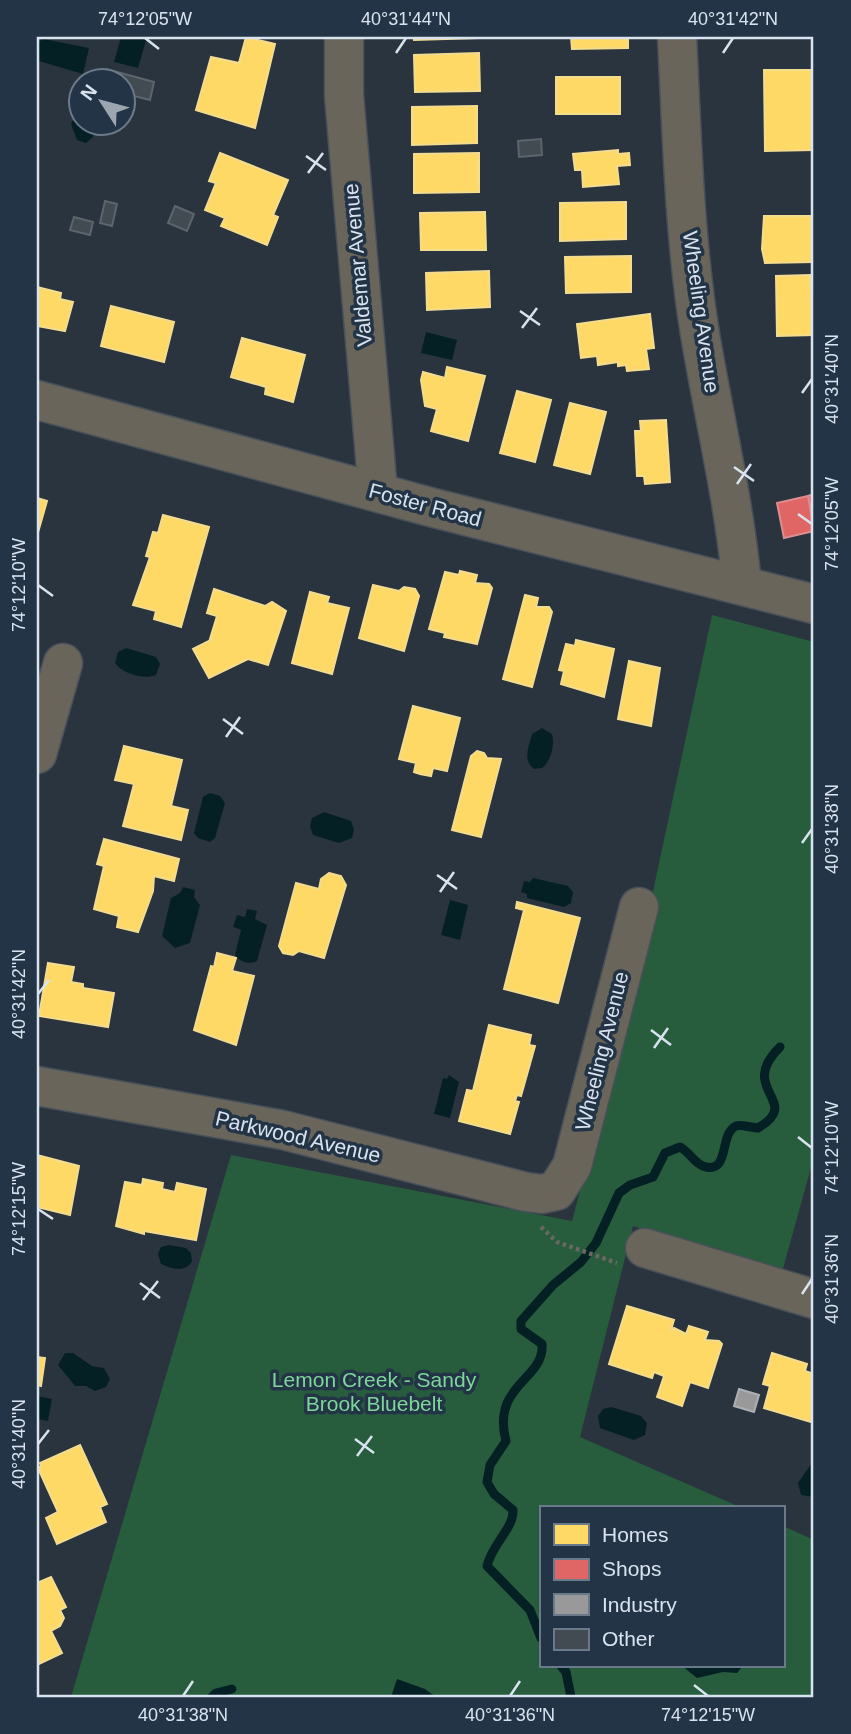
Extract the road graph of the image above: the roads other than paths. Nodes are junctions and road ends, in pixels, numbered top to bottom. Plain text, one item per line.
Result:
1 (344, 37) edge
2 (677, 37) edge
3 (37, 400) edge
4 (378, 492) junction
5 (742, 585) junction
6 (814, 604) edge
7 (63, 663) dead end
8 (37, 754) edge
9 (639, 906) dead end
10 (37, 1086) edge
11 (548, 1206) joint
12 (635, 1257) road end
13 (814, 1299) edge

1 - 4 street, Valdemar Avenue
2 - 5 street, Wheeling Avenue
3 - 4 street, Foster Road
4 - 5 street, Foster Road
5 - 6 street, Foster Road
7 - 8 street
9 - 11 street, Wheeling Avenue
10 - 11 street, Parkwood Avenue
12 - 13 street

